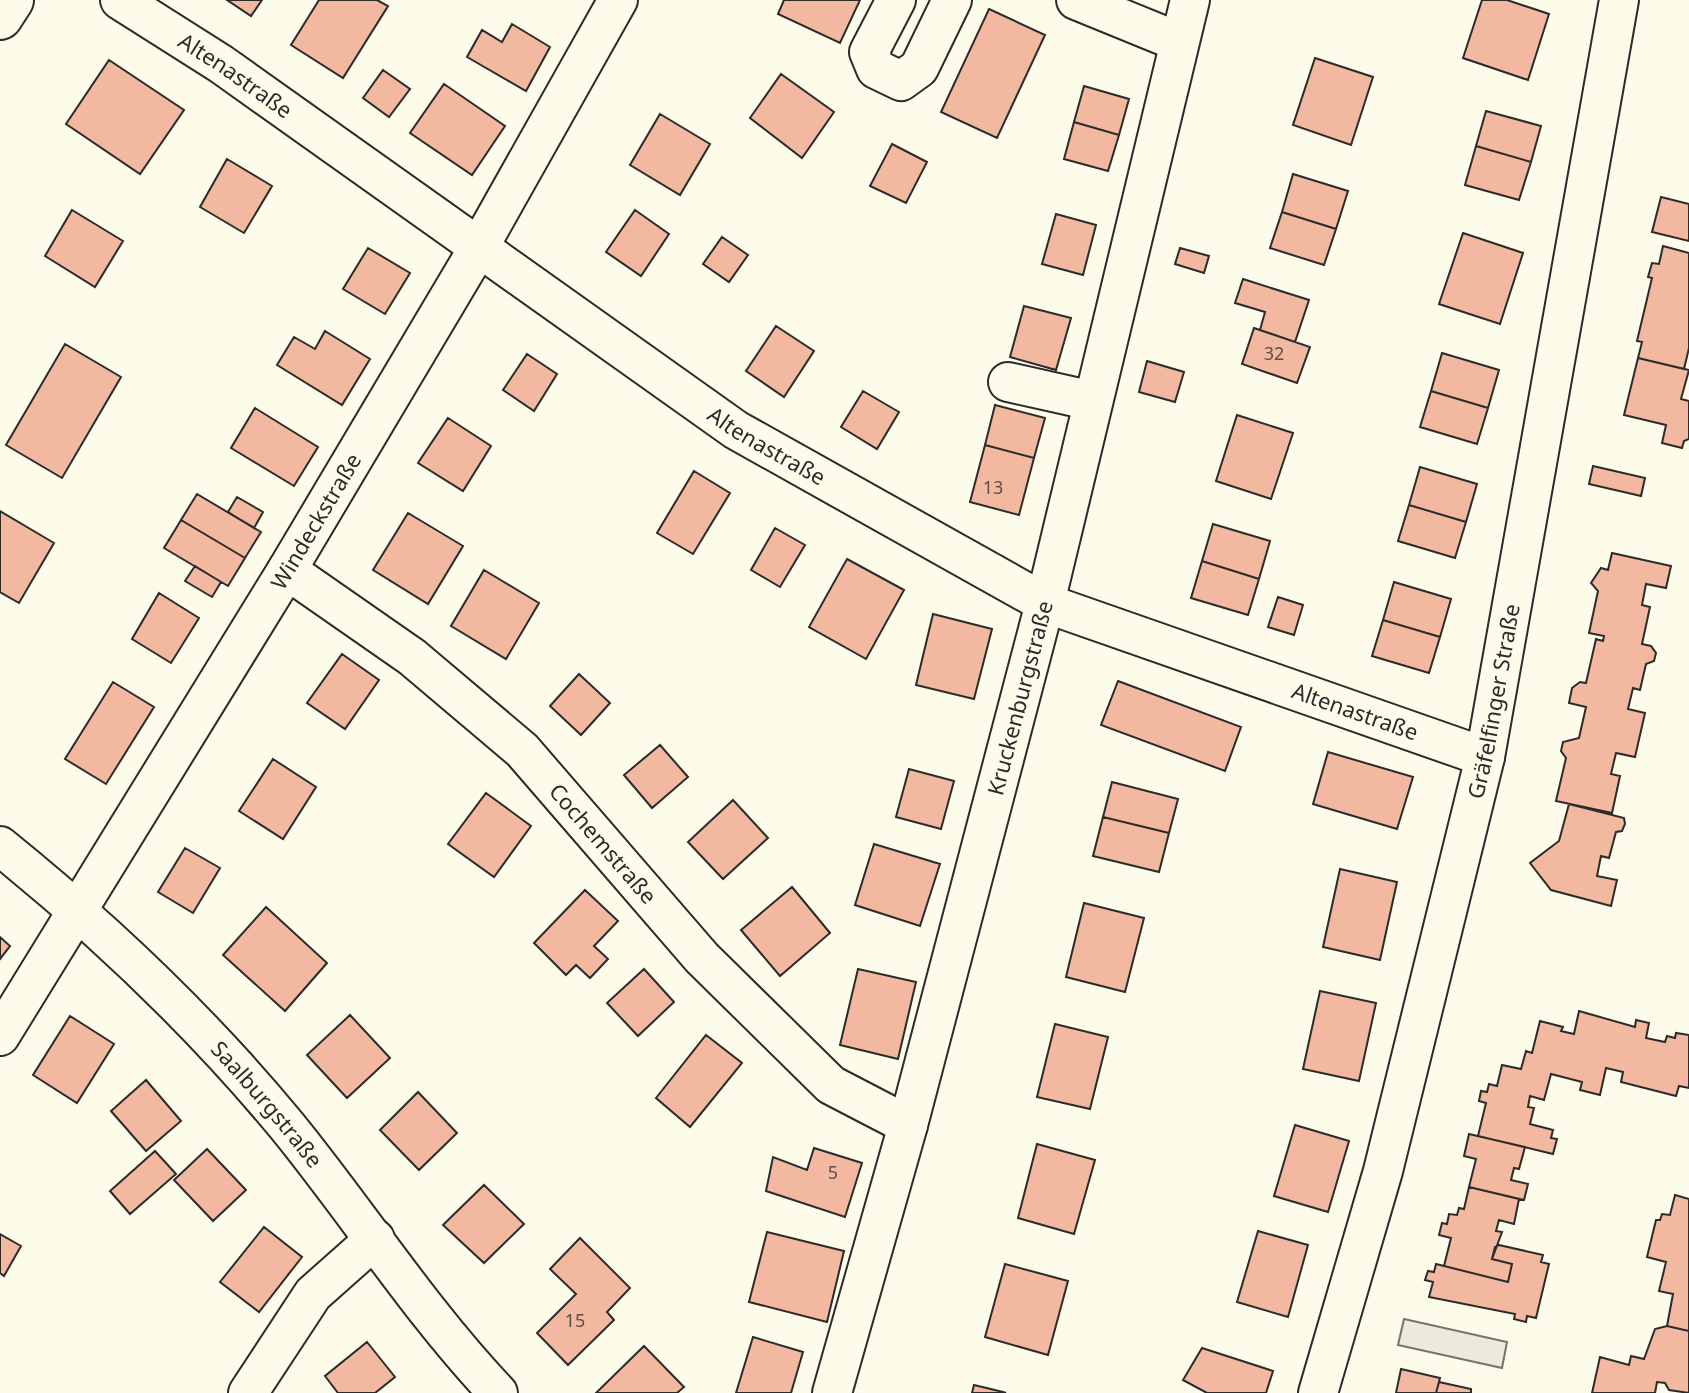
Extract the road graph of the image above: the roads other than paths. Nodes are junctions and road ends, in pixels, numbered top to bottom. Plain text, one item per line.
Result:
1 (11, 0) edge
2 (120, 0) edge
3 (618, 0) edge
4 (896, 0) edge
5 (952, 0) edge
6 (1076, 0) edge
7 (1190, 0) edge
8 (1619, 0) edge
9 (0, 17) edge
10 (1179, 42) junction
11 (479, 247) junction
12 (1008, 382) dead end
13 (1093, 401) junction
14 (287, 570) junction
15 (1045, 603) junction
16 (1485, 757) junction
17 (0, 846) edge
18 (78, 909) junction
19 (0, 1036) edge
20 (908, 1125) junction
21 (375, 1239) junction
22 (248, 1393) edge
23 (498, 1393) edge
24 (832, 1393) edge
25 (1318, 1393) edge

1 - 9 main road
2 - 11 street, Altenastraße
3 - 11 street, Windeckstraße
4 - 5 street
6 - 10 street
7 - 10 street, Kruckenburgstraße
8 - 16 street, Gräfelfinger Straße
10 - 13 street, Kruckenburgstraße
11 - 14 street, Windeckstraße
11 - 15 street, Altenastraße
12 - 13 street
13 - 15 street, Kruckenburgstraße
14 - 18 street, Windeckstraße
14 - 20 street, Cochemstraße
15 - 16 street, Altenastraße
15 - 20 street, Kruckenburgstraße
16 - 25 street, Gräfelfinger Straße
17 - 18 street, Saalburgstraße
18 - 19 street, Windeckstraße
18 - 21 street, Saalburgstraße
20 - 24 street, Kruckenburgstraße
21 - 22 street
21 - 23 street, Saalburgstraße

